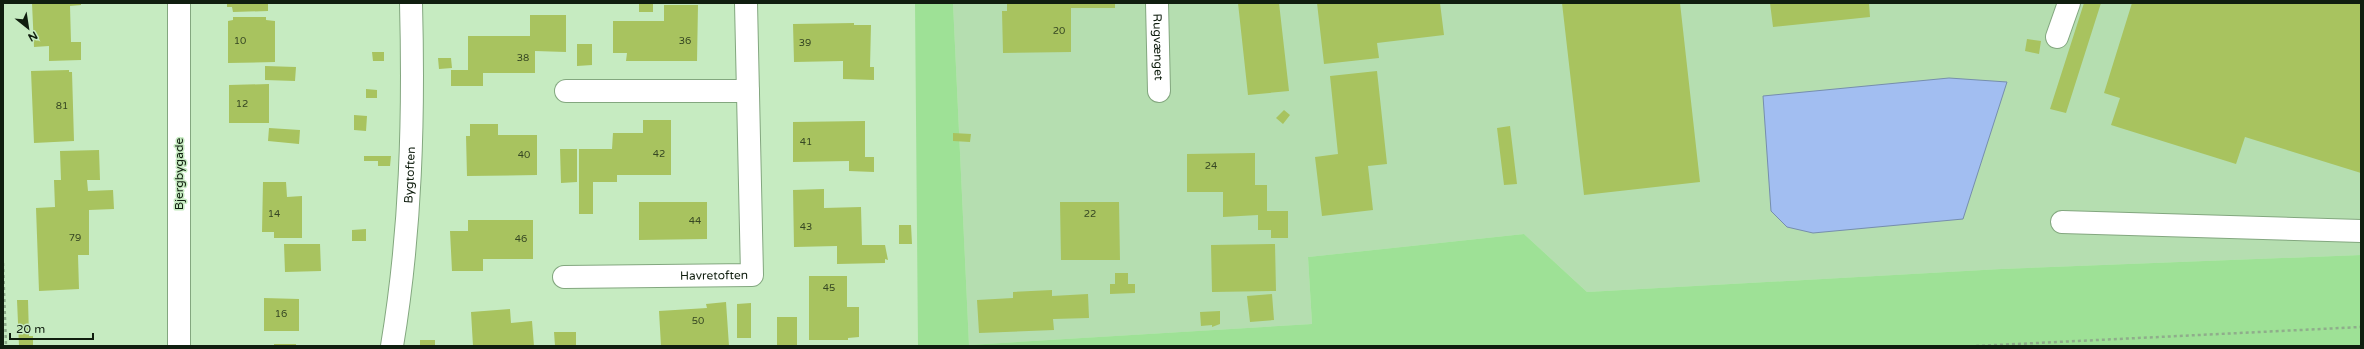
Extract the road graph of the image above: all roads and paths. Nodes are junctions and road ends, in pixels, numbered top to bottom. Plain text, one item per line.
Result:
1 (179, 3) edge
2 (411, 3) edge
3 (746, 3) edge
4 (1157, 3) edge
5 (2069, 3) edge
6 (2058, 37) dead end
7 (566, 91) dead end
8 (748, 91) junction
9 (1159, 91) dead end
10 (2062, 222) dead end
11 (2361, 230) edge
12 (3, 263) edge
13 (564, 277) dead end
14 (2361, 326) edge
15 (6, 346) edge
16 (179, 346) edge
17 (392, 346) edge
18 (1976, 346) edge

1 - 16 street, Bjergbygade
2 - 17 street, Bygtoften
3 - 8 street, Havretoften
4 - 9 street, Rugvænget
5 - 6 street
7 - 8 street
8 - 13 street, Havretoften
10 - 11 street
12 - 15 path
14 - 18 path

